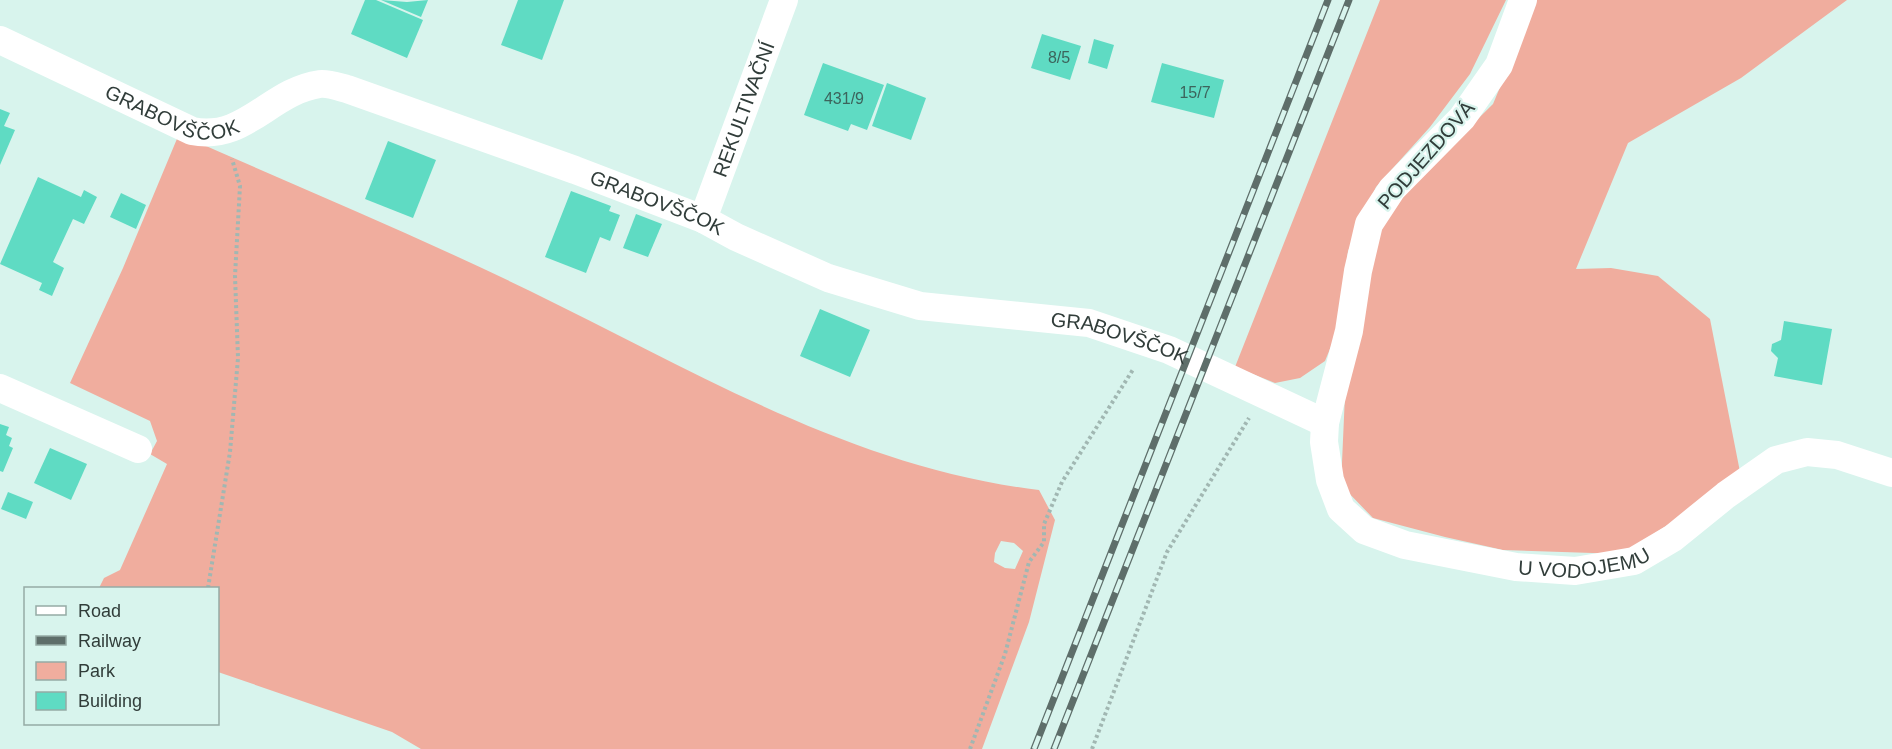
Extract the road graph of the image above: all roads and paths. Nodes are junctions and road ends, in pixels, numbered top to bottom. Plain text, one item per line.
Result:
1 (784, 0) edge
2 (1523, 0) edge
3 (0, 40) edge
4 (224, 133) junction
5 (702, 219) junction
6 (1148, 342) junction
7 (0, 388) edge
8 (1263, 394) junction
9 (1325, 423) junction
10 (138, 449) dead end
11 (1892, 472) edge
12 (208, 587) edge
13 (970, 749) edge
14 (1092, 749) edge

1 - 5 street, REKULTIVAČNÍ
2 - 9 street, PODJEZDOVÁ
3 - 4 street, GRABOVŠČOK
4 - 5 street, GRABOVŠČOK
4 - 12 path
5 - 6 street, GRABOVŠČOK
6 - 8 street, GRABOVŠČOK
6 - 13 path
7 - 10 street
8 - 9 street, GRABOVŠČOK
8 - 14 path
9 - 11 street, U VODOJEMU

